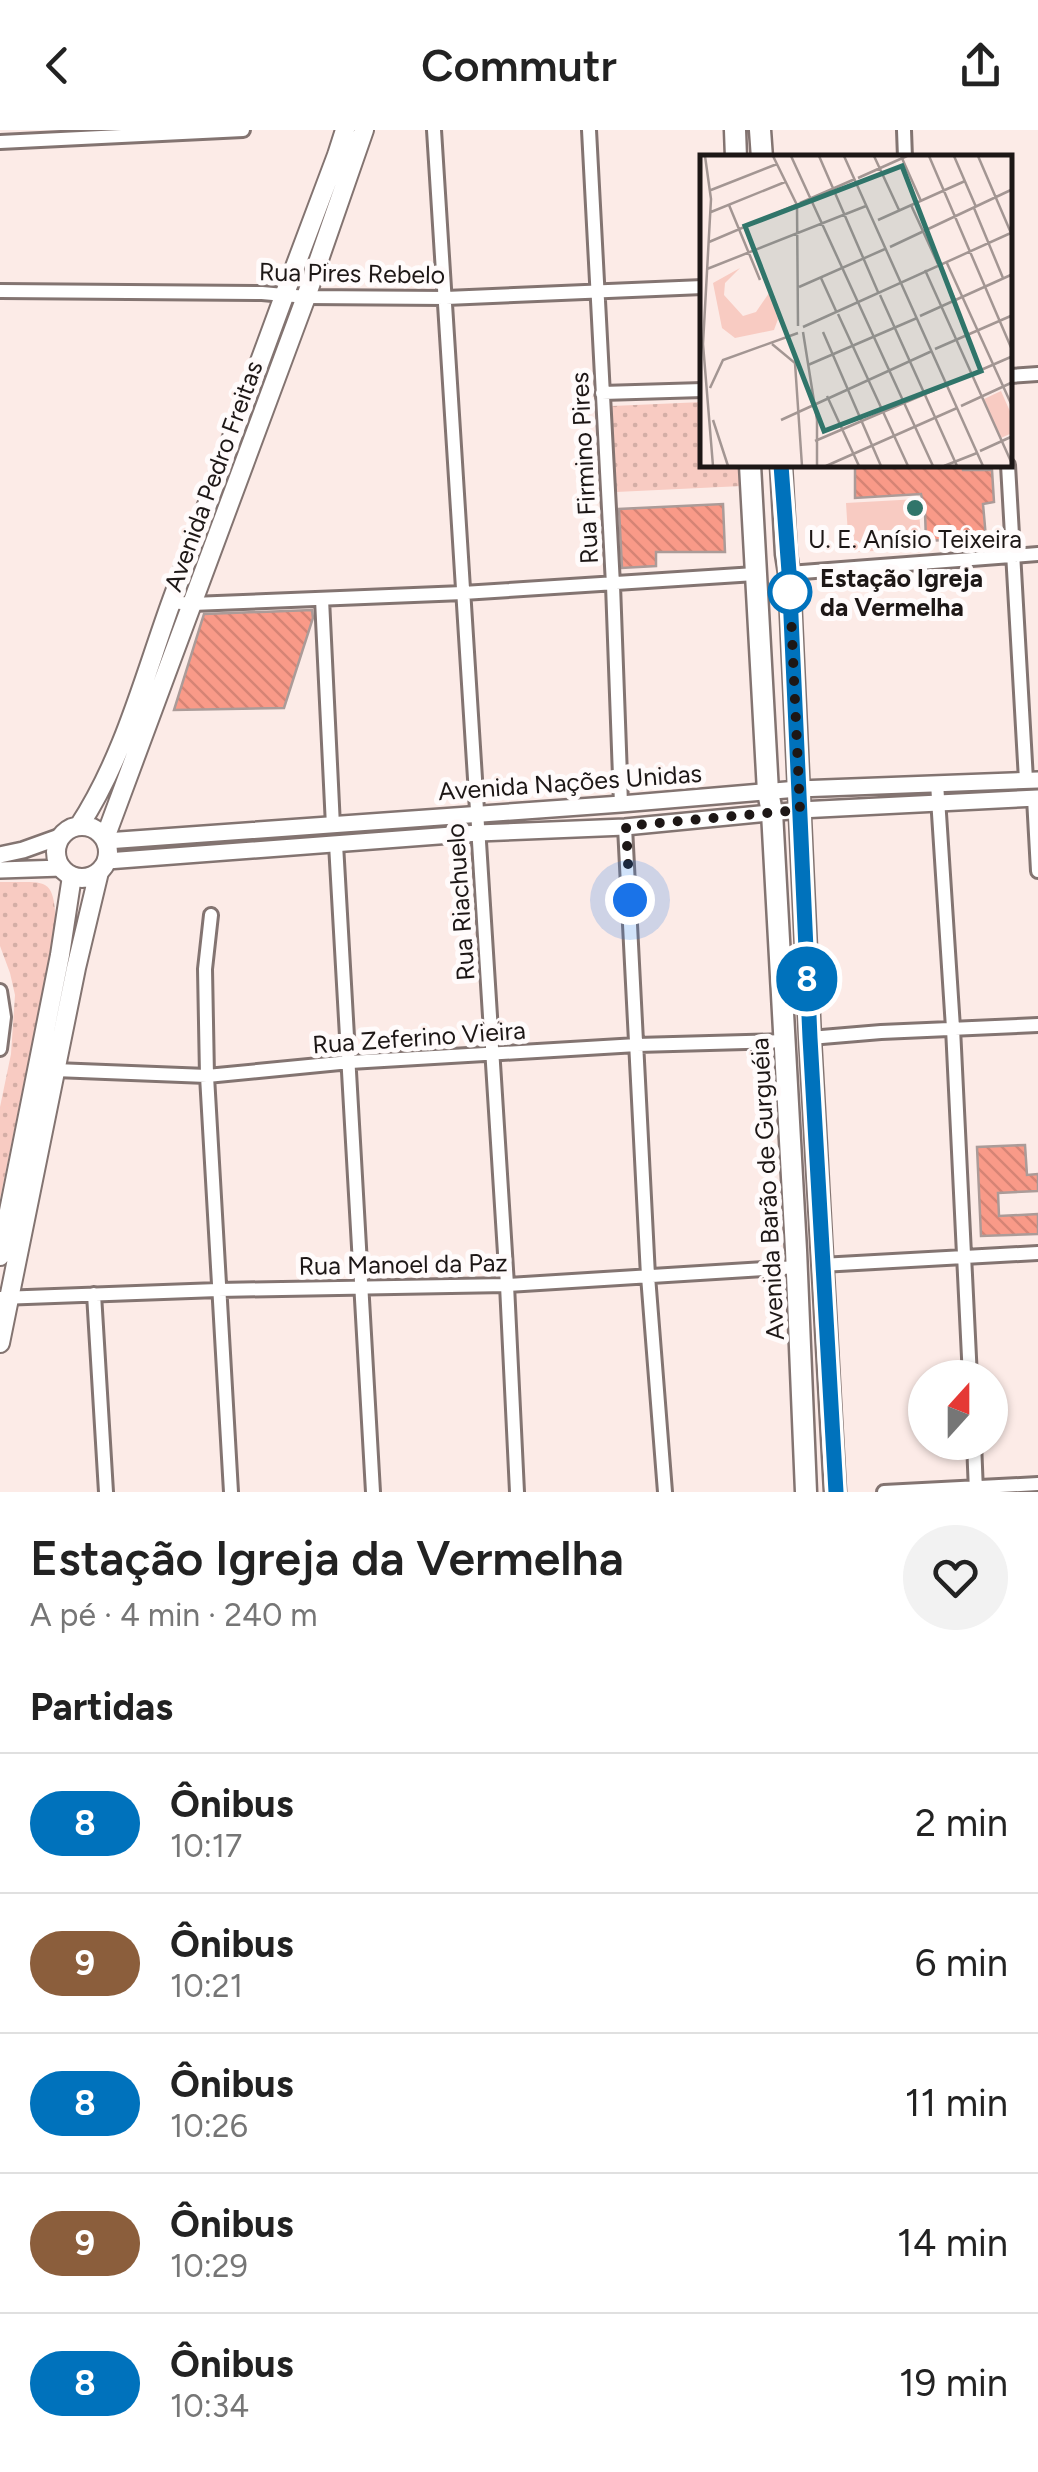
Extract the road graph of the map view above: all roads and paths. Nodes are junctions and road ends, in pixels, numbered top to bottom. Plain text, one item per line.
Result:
1 (243, 130) edge
2 (344, 130) edge
3 (364, 130) edge
4 (434, 130) edge
5 (589, 130) edge
6 (735, 130) edge
7 (760, 130) edge
8 (904, 130) edge
9 (209, 131) edge
10 (73, 134) edge
11 (0, 142) edge
12 (736, 155) edge
13 (762, 155) edge
14 (905, 155) edge
15 (700, 287) edge
16 (0, 291) edge
17 (598, 293) junction
18 (284, 296) junction
19 (306, 296) junction
20 (446, 298) junction
21 (1038, 374) edge
22 (1013, 376) edge
23 (700, 390) edge
24 (602, 393) junction
25 (750, 468) edge
26 (781, 468) edge
27 (1008, 468) edge
28 (1038, 554) edge
29 (1014, 556) junction
30 (789, 572) junction
31 (755, 574) junction
32 (612, 585) junction
33 (463, 593) junction
34 (322, 599) junction
35 (171, 602) junction
36 (192, 604) junction
37 (1032, 780) edge
38 (937, 783) junction
39 (1036, 798) edge
40 (799, 800) junction
41 (770, 802) junction
42 (940, 802) junction
43 (621, 804) junction
44 (476, 814) junction
45 (78, 826) junction
46 (334, 826) junction
47 (626, 826) junction
48 (478, 833) junction
49 (62, 836) junction
50 (105, 840) junction
51 (336, 844) junction
52 (0, 854) edge
53 (103, 866) junction
54 (0, 870) edge
55 (1038, 871) edge
56 (67, 872) junction
57 (210, 914) dead end
58 (0, 991) edge
59 (1038, 1025) edge
60 (953, 1028) junction
61 (810, 1038) junction
62 (786, 1041) junction
63 (637, 1045) junction
64 (0, 1049) edge
65 (492, 1055) junction
66 (350, 1062) junction
67 (55, 1070) junction
68 (207, 1076) junction
69 (1038, 1253) edge
70 (0, 1256) edge
71 (966, 1257) junction
72 (822, 1265) junction
73 (797, 1267) junction
74 (648, 1276) junction
75 (508, 1285) junction
76 (361, 1288) junction
77 (218, 1290) junction
78 (94, 1294) junction
79 (4, 1297) edge
80 (0, 1343) edge
81 (969, 1360) edge
82 (975, 1460) edge
83 (1038, 1484) edge
84 (976, 1490) edge
85 (106, 1492) edge
86 (232, 1492) edge
87 (373, 1492) edge
88 (517, 1492) edge
89 (665, 1492) edge
90 (806, 1492) edge
91 (836, 1492) edge
92 (884, 1492) edge

1 - 9 street
2 - 18 main road, Avenida Pedro Freitas
3 - 19 main road, Avenida Pedro Freitas
4 - 20 street, Rua Riachuelo
5 - 17 street, Rua Firmino Pires
6 - 12 main road
7 - 13 main road
8 - 14 street
9 - 10 street
10 - 11 street
15 - 17 street, Rua Pires Rebelo
16 - 18 street, Rua Pires Rebelo
17 - 20 street, Rua Pires Rebelo
17 - 24 street, Rua Firmino Pires
18 - 19 street, Rua Pires Rebelo
18 - 35 main road, Avenida Pedro Freitas
19 - 20 street, Rua Pires Rebelo
19 - 36 main road, Avenida Pedro Freitas
20 - 33 street, Rua Riachuelo
21 - 22 street
23 - 24 street
24 - 32 street, Rua Firmino Pires
25 - 31 main road, Avenida Barão de Gurguéia
26 - 30 main road, Avenida Barão de Gurguéia
27 - 29 street
28 - 29 street
29 - 30 street
29 - 37 street
30 - 40 main road, Avenida Barão de Gurguéia
31 - 32 street
31 - 41 main road, Avenida Barão de Gurguéia
32 - 33 street
32 - 43 street, Rua Firmino Pires
33 - 34 street
33 - 44 street, Rua Riachuelo
34 - 36 street
34 - 46 street
35 - 36 street
35 - 45 main road, Avenida Pedro Freitas
36 - 50 main road, Avenida Pedro Freitas
37 - 38 street, Avenida Nações Unidas
38 - 40 street, Avenida Nações Unidas
38 - 42 street
39 - 42 street, Avenida Nações Unidas
39 - 55 street
40 - 41 street, Avenida Nações Unidas
40 - 42 street, Avenida Nações Unidas
40 - 61 main road, Avenida Barão de Gurguéia
41 - 43 street, Avenida Nações Unidas
41 - 47 street, Avenida Nações Unidas
41 - 62 main road, Avenida Barão de Gurguéia
42 - 60 street
43 - 44 street, Avenida Nações Unidas
44 - 46 street, Avenida Nações Unidas
44 - 48 street, Rua Riachuelo
45 - 49 main road
45 - 50 main road
46 - 50 street, Avenida Nações Unidas
47 - 48 street, Avenida Nações Unidas
47 - 63 street
48 - 51 street, Avenida Nações Unidas
48 - 65 street, Rua Riachuelo
49 - 52 street
49 - 56 main road
50 - 53 main road
51 - 53 street, Avenida Nações Unidas
51 - 66 street
53 - 56 main road
53 - 67 main road
54 - 56 street
56 - 70 main road
57 - 68 street
58 - 64 street
59 - 60 street
60 - 61 street
60 - 71 street
61 - 72 main road, Avenida Barão de Gurguéia
62 - 63 street, Rua Zeferino Vieira
62 - 73 main road, Avenida Barão de Gurguéia
63 - 65 street, Rua Zeferino Vieira
63 - 74 street
65 - 66 street, Rua Zeferino Vieira
65 - 75 street, Rua Riachuelo
66 - 68 street, Rua Zeferino Vieira
66 - 76 street
67 - 68 street, Rua Zeferino Vieira
67 - 79 main road
68 - 77 street
69 - 71 street
71 - 72 street
71 - 81 street
72 - 91 main road, Avenida Barão de Gurguéia
73 - 74 street, Rua Manoel da Paz
73 - 90 main road, Avenida Barão de Gurguéia
74 - 75 street, Rua Manoel da Paz
74 - 89 street
75 - 76 street, Rua Manoel da Paz
75 - 88 street, Rua Riachuelo
76 - 77 street, Rua Manoel da Paz
76 - 87 street
77 - 78 street, Rua Manoel da Paz
77 - 86 street
78 - 79 street, Rua Manoel da Paz
78 - 85 street
79 - 80 main road
82 - 84 street
83 - 84 street
84 - 92 street

